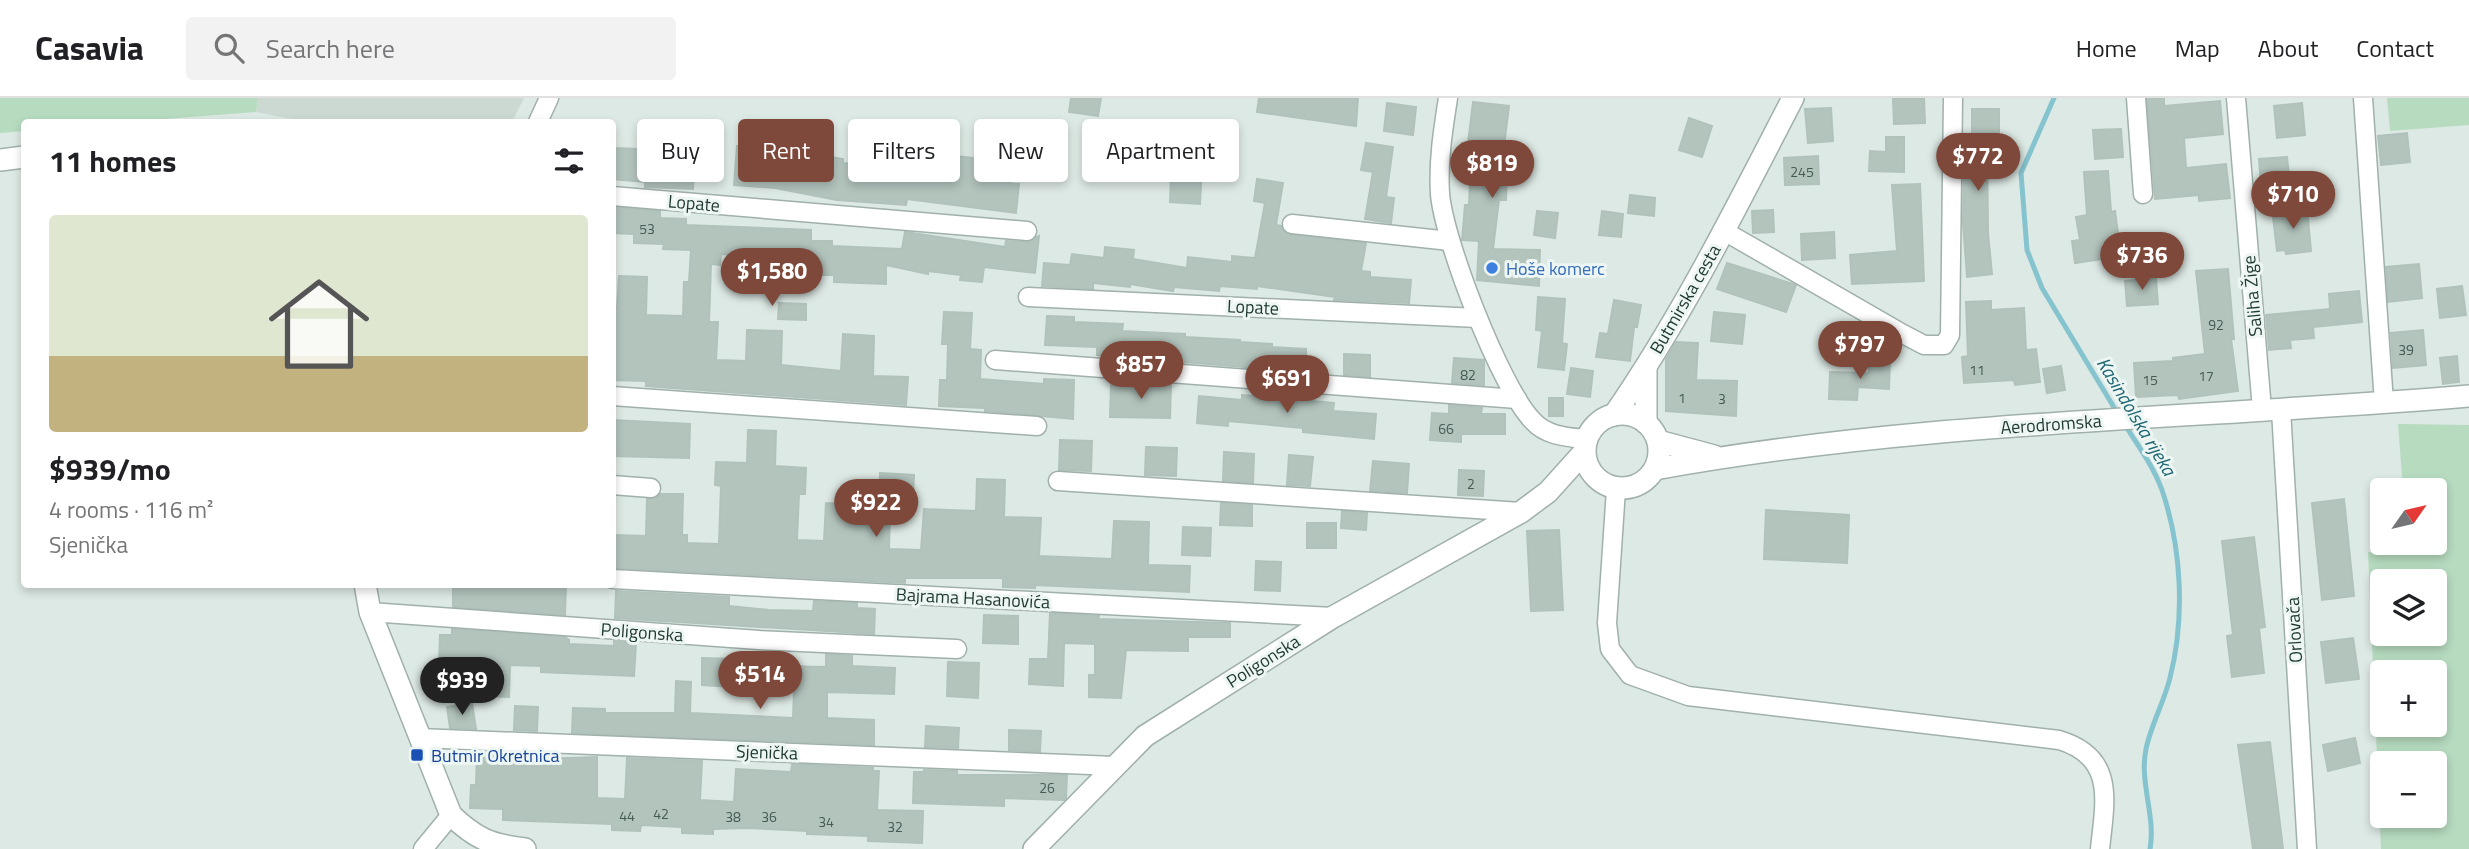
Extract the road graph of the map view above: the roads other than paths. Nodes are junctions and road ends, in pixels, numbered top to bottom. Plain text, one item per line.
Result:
1 (549, 98) edge
2 (1448, 98) edge
3 (1793, 98) edge
4 (1953, 98) edge
5 (2136, 98) edge
6 (2236, 98) edge
7 (2363, 98) edge
8 (539, 119) edge
9 (21, 157) edge
10 (0, 160) edge
11 (2143, 194) dead end
12 (616, 196) edge
13 (1292, 224) dead end
14 (1027, 231) dead end
15 (1724, 231) junction
16 (1450, 241) junction
17 (1028, 297) dead end
18 (1478, 318) junction
19 (995, 360) dead end
20 (1646, 368) junction
21 (616, 396) edge
22 (2469, 396) edge
23 (1517, 398) junction
24 (2384, 403) junction
25 (2272, 410) junction
26 (1614, 415) junction
27 (1037, 426) dead end
28 (1652, 432) junction
29 (1585, 446) junction
30 (1719, 457) junction
31 (1655, 469) junction
32 (1593, 476) junction
33 (1058, 481) dead end
34 (616, 485) edge
35 (651, 488) dead end
36 (1616, 489) junction
37 (1548, 492) junction
38 (1521, 512) junction
39 (616, 579) edge
40 (366, 588) edge
41 (370, 612) junction
42 (1333, 617) junction
43 (957, 649) dead end
44 (419, 738) junction
45 (1115, 765) junction
46 (451, 815) junction
47 (423, 849) edge
48 (525, 849) edge
49 (1034, 849) edge
50 (2100, 849) edge
51 (2307, 849) edge

1 - 8 street
2 - 16 street
3 - 15 street, Butmirska cesta
4 - 15 street, Butmirska cesta
5 - 11 street
6 - 25 street, Saliha Žige
7 - 24 street
9 - 10 street
12 - 14 street, Lopate
13 - 16 street
15 - 20 street, Butmirska cesta
16 - 18 street
17 - 18 street, Lopate
18 - 23 street
19 - 23 street
20 - 26 street, Butmirska cesta
20 - 28 street, Butmirska cesta
21 - 27 street
22 - 24 street, Aerodromska
23 - 29 street
24 - 25 street, Aerodromska
25 - 30 street, Aerodromska
25 - 51 street, Orlovača
26 - 28 street
26 - 29 street
28 - 30 street, Aerodromska
28 - 31 street
29 - 32 street
29 - 37 street, Poligonska
30 - 31 street, Aerodromska
31 - 36 street
32 - 36 street
32 - 37 street, Poligonska
33 - 38 street
34 - 35 street
36 - 50 street
37 - 38 street, Poligonska
38 - 42 street, Poligonska
39 - 42 street, Bajrama Hasanovića
40 - 41 street
41 - 43 street, Poligonska
41 - 44 street
42 - 45 street, Poligonska
44 - 45 street, Sjenička
44 - 46 street
45 - 49 street, Poligonska
46 - 47 street
46 - 48 street

